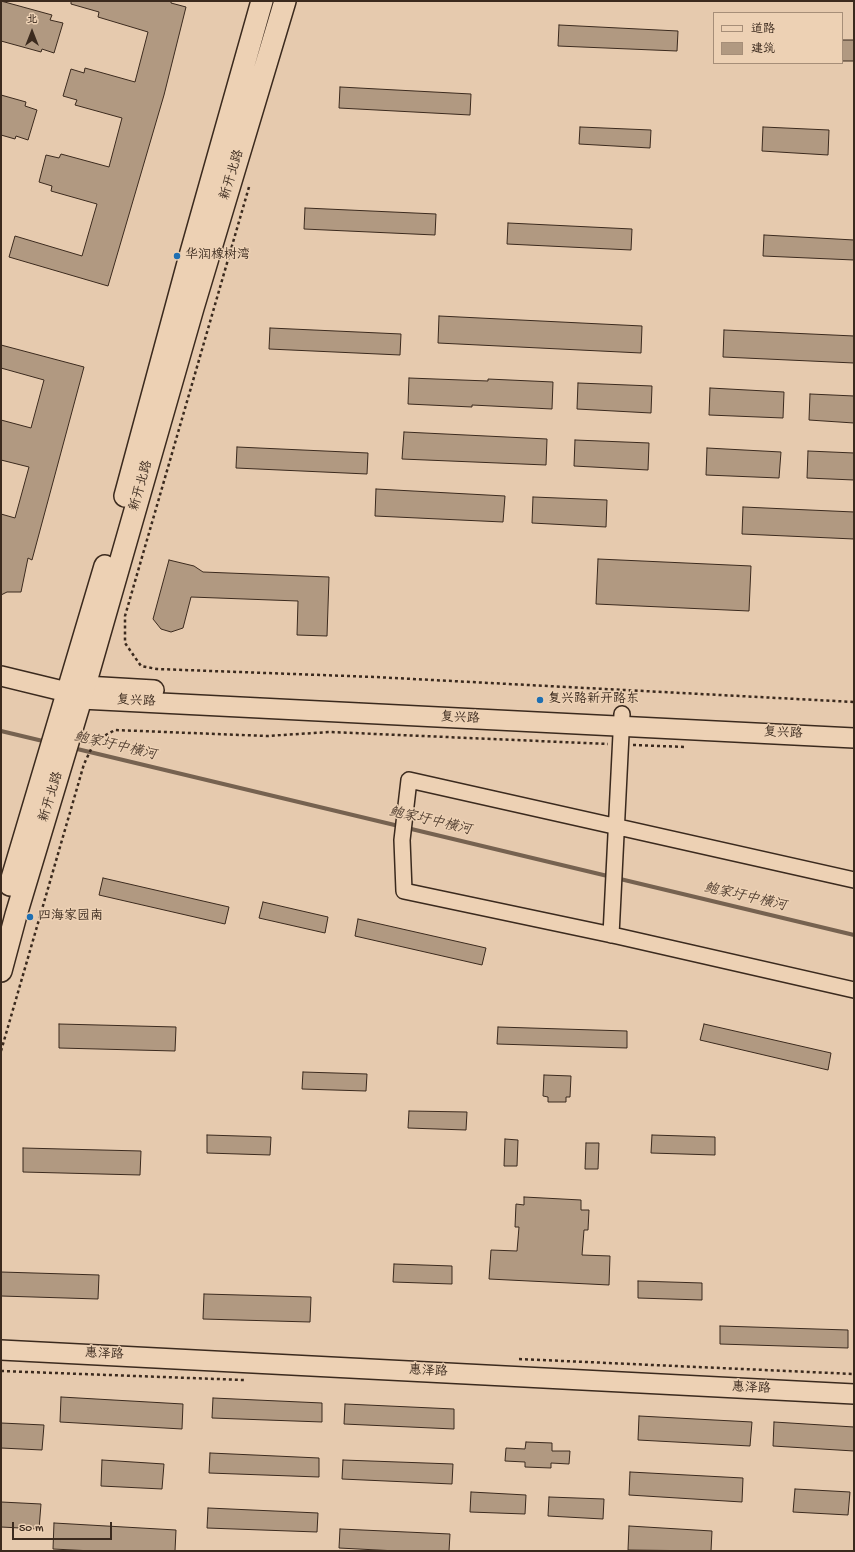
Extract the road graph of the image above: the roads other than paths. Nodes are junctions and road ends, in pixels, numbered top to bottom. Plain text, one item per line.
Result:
1 (262, 1) edge
2 (285, 1) edge
3 (1, 676) edge
4 (78, 692) junction
5 (622, 720) junction
6 (854, 726) edge
7 (854, 738) edge
8 (55, 760) junction
9 (616, 826) junction
10 (854, 880) edge
11 (1, 917) edge
12 (611, 935) junction
13 (1, 971) edge
14 (854, 990) edge
15 (1, 1350) edge
16 (854, 1394) edge

1 - 4 main road, 新开北路
2 - 4 main road, 新开北路
3 - 4 street, 复兴路
4 - 5 street, 复兴路
4 - 8 main road, 新开北路
5 - 6 street, 复兴路
5 - 7 street, 复兴路
5 - 9 street
8 - 11 main road, 新开北路
8 - 13 main road, 新开北路
9 - 10 street
9 - 12 street
9 - 12 street
12 - 14 street
15 - 16 street, 惠泽路

